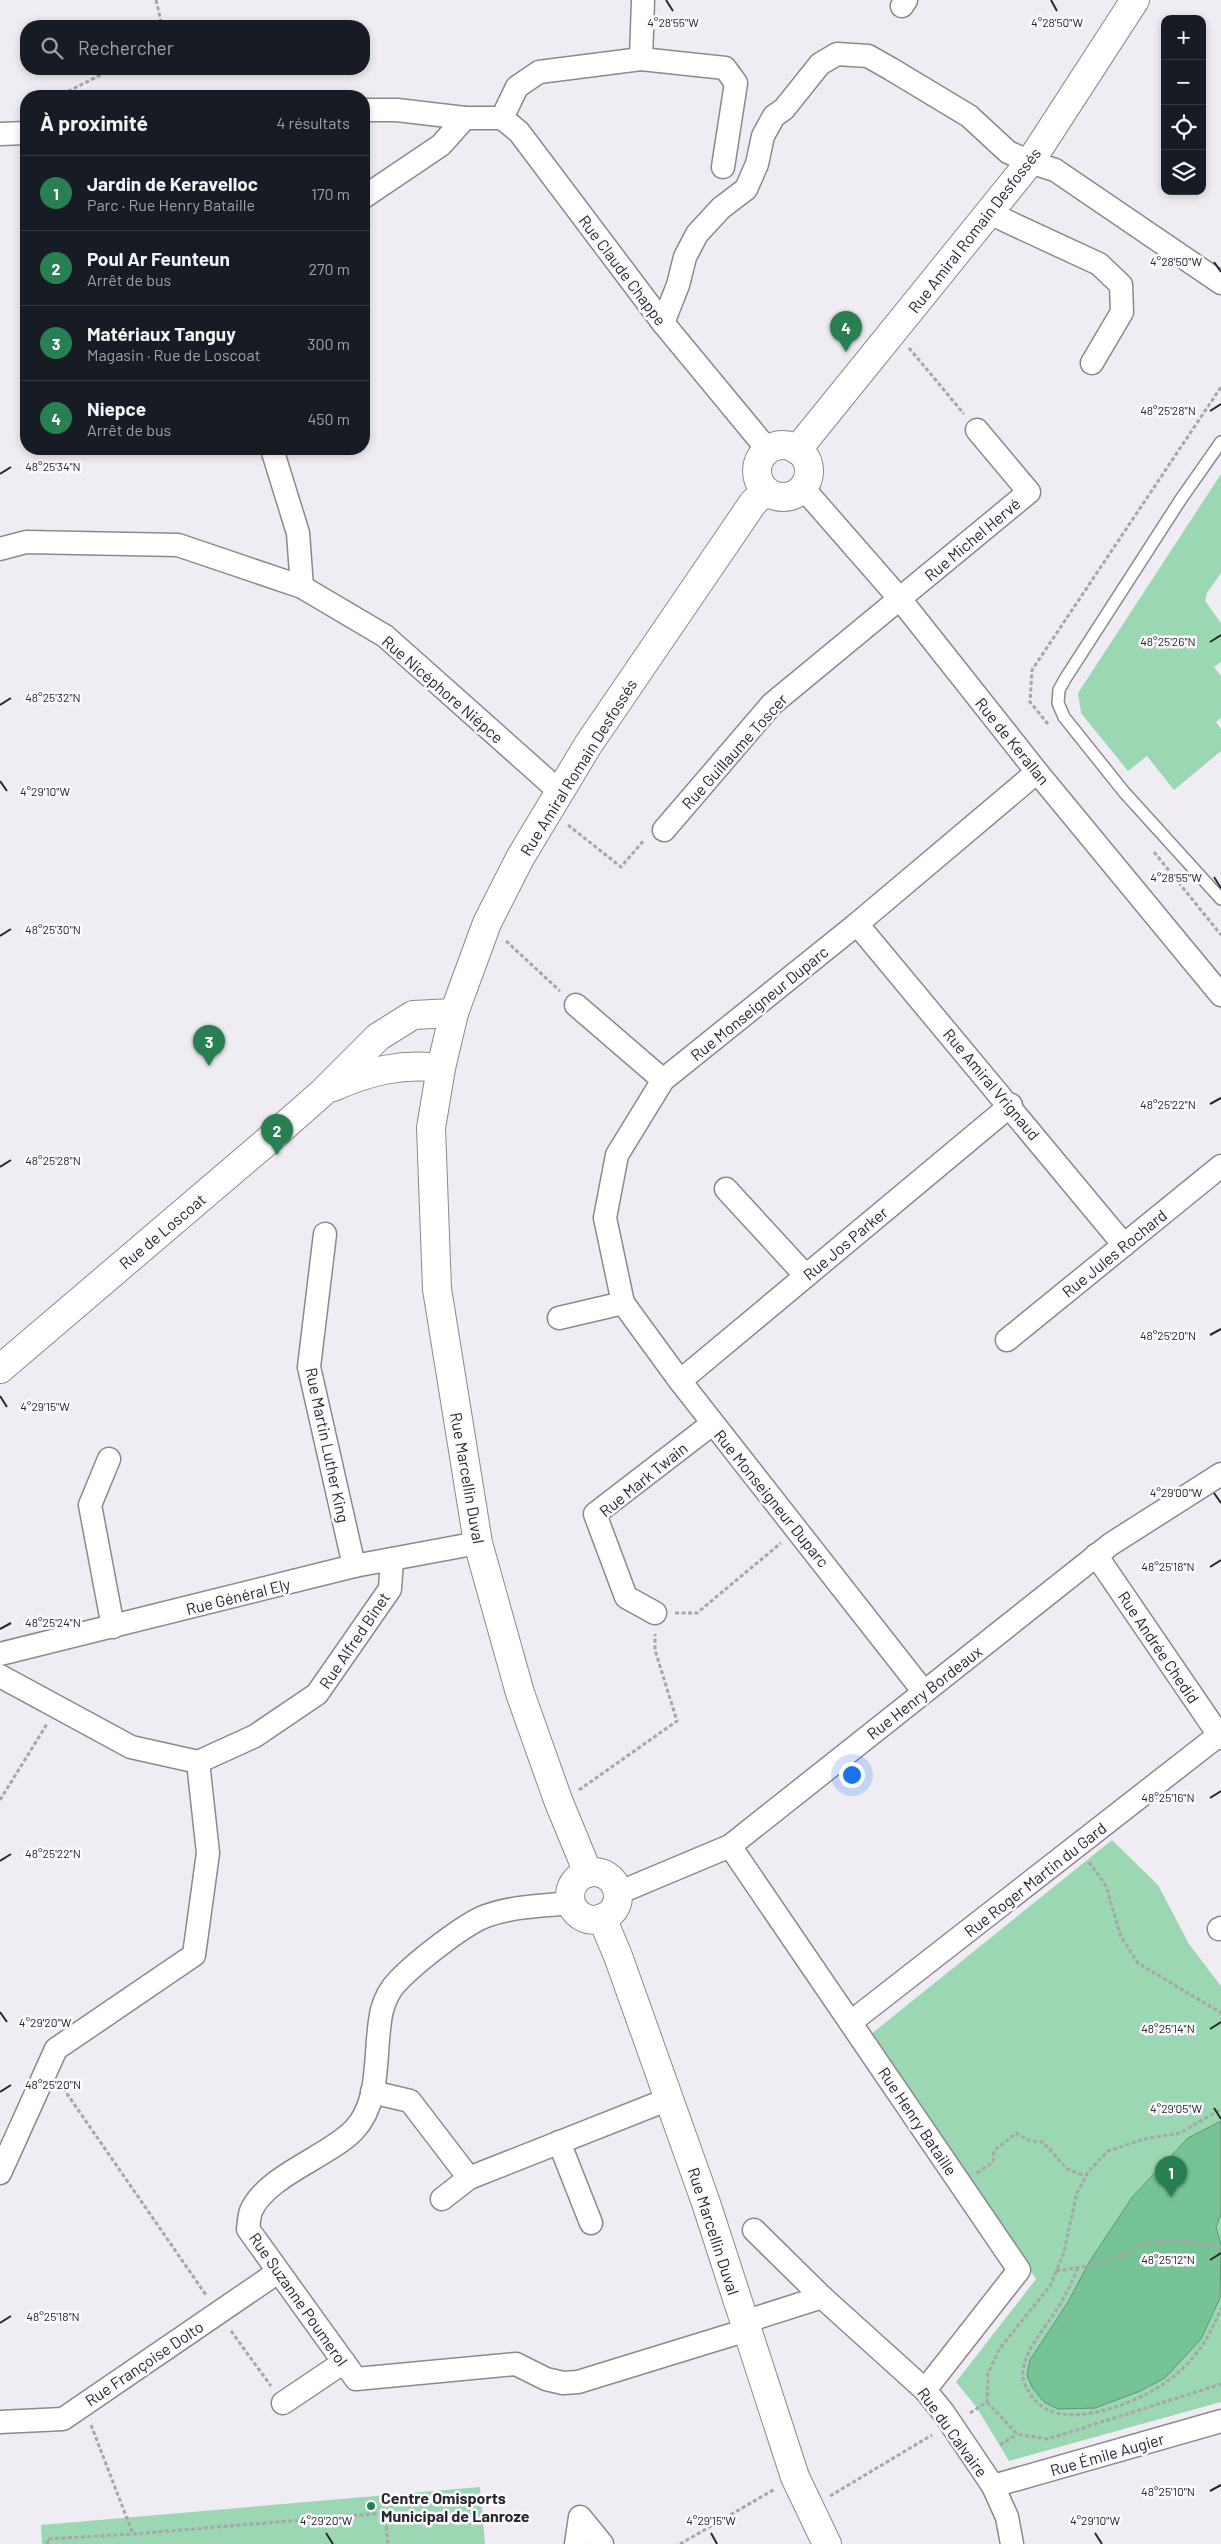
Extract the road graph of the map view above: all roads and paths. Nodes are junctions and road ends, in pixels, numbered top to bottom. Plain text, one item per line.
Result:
1 (156, 0) edge
2 (643, 0) edge
3 (1135, 0) edge
4 (161, 20) edge
5 (641, 59) junction
6 (100, 75) edge
7 (71, 90) edge
8 (370, 110) edge
9 (465, 118) junction
10 (502, 118) junction
11 (20, 133) edge
12 (0, 134) edge
13 (1030, 162) junction
14 (723, 167) dead end
15 (370, 193) edge
16 (988, 213) junction
17 (1221, 283) edge
18 (663, 324) junction
19 (894, 330) junction
20 (1092, 363) dead end
21 (1221, 387) edge
22 (977, 430) joint
23 (1221, 442) edge
24 (768, 450) junction
25 (798, 450) junction
26 (274, 455) edge
27 (803, 488) junction
28 (765, 491) junction
29 (0, 549) edge
30 (302, 587) junction
31 (900, 599) junction
32 (1051, 728) dead end
33 (1037, 772) junction
34 (553, 800) junction
35 (664, 830) joint
36 (1150, 847) dead end
37 (1221, 899) edge
38 (487, 924) junction
39 (857, 924) junction
40 (1221, 935) edge
41 (1221, 994) edge
42 (576, 1005) joint
43 (454, 1013) junction
44 (440, 1068) junction
45 (663, 1080) junction
46 (323, 1092) junction
47 (1011, 1105) junction
48 (1221, 1166) edge
49 (726, 1189) dead end
50 (325, 1234) dead end
51 (1124, 1245) junction
52 (806, 1276) junction
53 (622, 1302) junction
54 (559, 1318) dead end
55 (1007, 1340) dead end
56 (0, 1369) edge
57 (680, 1381) junction
58 (712, 1424) junction
59 (109, 1459) dead end
60 (1221, 1474) edge
61 (797, 1529) junction
62 (478, 1542) junction
63 (1096, 1555) junction
64 (392, 1559) junction
65 (354, 1566) junction
66 (655, 1613) junction
67 (113, 1627) junction
68 (0, 1654) edge
69 (0, 1676) edge
70 (924, 1692) junction
71 (58, 1707) junction
72 (1220, 1737) edge
73 (198, 1762) junction
74 (0, 1800) edge
75 (558, 1800) junction
76 (730, 1846) junction
77 (1077, 1846) junction
78 (588, 1873) junction
79 (618, 1893) junction
80 (572, 1903) junction
81 (602, 1918) junction
82 (1221, 2014) edge
83 (851, 2022) junction
84 (48, 2066) junction
85 (372, 2092) junction
86 (669, 2099) junction
87 (1221, 2109) edge
88 (559, 2142) junction
89 (971, 2170) dead end
90 (0, 2174) edge
91 (1085, 2176) junction
92 (469, 2178) junction
93 (442, 2199) dead end
94 (590, 2223) dead end
95 (754, 2230) dead end
96 (1221, 2248) edge
97 (1078, 2268) junction
98 (1056, 2270) junction
99 (278, 2272) junction
100 (822, 2297) junction
101 (1221, 2308) edge
102 (218, 2313) junction
103 (746, 2326) junction
104 (344, 2362) junction
105 (1221, 2384) edge
106 (925, 2390) junction
107 (987, 2402) junction
108 (283, 2403) joint
109 (83, 2405) junction
110 (1221, 2421) edge
111 (0, 2422) edge
112 (951, 2424) junction
113 (1017, 2434) junction
114 (1000, 2445) dead end
115 (795, 2477) junction
116 (993, 2486) junction
117 (811, 2508) junction
118 (133, 2534) junction
119 (48, 2544) edge
120 (388, 2544) edge
121 (576, 2544) edge
122 (602, 2544) edge
123 (680, 2544) edge
124 (827, 2544) edge
125 (1012, 2544) edge

1 - 4 path
2 - 5 street
3 - 13 main road, Rue Amiral Romain Desfossés
5 - 10 street
5 - 14 street
6 - 7 path
8 - 9 street
9 - 10 street
9 - 15 street
10 - 18 street, Rue Claude Chappe
11 - 12 street
13 - 16 main road, Rue Amiral Romain Desfossés
13 - 17 street
13 - 18 street
16 - 19 main road, Rue Amiral Romain Desfossés
16 - 20 street
18 - 24 street, Rue Claude Chappe
19 - 22 path
19 - 25 main road, Rue Amiral Romain Desfossés
21 - 32 path
22 - 31 street, Rue Michel Hervé
23 - 37 lane
24 - 25 main road
24 - 28 main road
25 - 27 main road
26 - 30 street
27 - 28 main road
27 - 31 street, Rue de Kerallan
28 - 34 main road, Rue Amiral Romain Desfossés
29 - 30 street, Rue Nicéphore Niépce
30 - 34 street, Rue Nicéphore Niépce
31 - 33 street, Rue de Kerallan
31 - 35 street, Rue Guillaume Toscer
33 - 39 street, Rue Monseigneur Duparc
33 - 41 street, Rue de Kerallan
34 - 35 path
34 - 38 main road, Rue Amiral Romain Desfossés
36 - 40 path
38 - 42 path
38 - 43 main road, Rue Amiral Romain Desfossés
39 - 45 street, Rue Monseigneur Duparc
39 - 47 street, Rue Amiral Vrignaud
42 - 45 street
43 - 44 main road, Rue Amiral Romain Desfossés
43 - 46 main road, Rue de Loscoat
44 - 46 main road, Rue de Loscoat
44 - 62 main road, Rue Marcellin Duval
45 - 53 street, Rue Monseigneur Duparc
46 - 56 main road, Rue de Loscoat
47 - 51 street, Rue Amiral Vrignaud
47 - 52 street, Rue Jos Parker
48 - 51 street, Rue Jules Rochard
49 - 52 street
50 - 65 street, Rue Martin Luther King
51 - 55 street, Rue Jules Rochard
52 - 57 street, Rue Jos Parker
53 - 54 street
53 - 57 street, Rue Monseigneur Duparc
57 - 58 street, Rue Monseigneur Duparc
58 - 61 street, Rue Monseigneur Duparc
58 - 66 street, Rue Mark Twain
59 - 67 street
60 - 63 street, Rue Henry Bordeaux
61 - 66 path
61 - 70 street, Rue Monseigneur Duparc
62 - 64 street, Rue Général Ely
62 - 75 main road, Rue Marcellin Duval
63 - 70 street, Rue Henry Bordeaux
63 - 72 street, Rue Andrée Chedid
64 - 65 street, Rue Général Ely
64 - 73 street, Rue Alfred Binet
65 - 67 street, Rue Général Ely
66 - 75 path
67 - 68 street, Rue Général Ely
69 - 71 street
70 - 76 street, Rue Henry Bordeaux
71 - 73 street
71 - 74 path
72 - 77 street, Rue Roger Martin du Gard
73 - 84 street
75 - 78 main road, Rue Marcellin Duval
76 - 79 street, Rue Henry Bordeaux
76 - 83 street, Rue Henry Bataille
77 - 82 path
77 - 83 street, Rue Roger Martin du Gard
78 - 79 main road
78 - 80 main road
79 - 81 main road
80 - 81 main road
80 - 85 street, Rue Suzanne Poumerol
81 - 86 main road, Rue Marcellin Duval
83 - 106 street, Rue Henry Bataille
84 - 90 street
84 - 102 path
85 - 92 street
85 - 99 street, Rue Suzanne Poumerol
86 - 88 street
86 - 103 main road, Rue Marcellin Duval
87 - 91 path
88 - 92 street
88 - 94 street
89 - 91 path
91 - 98 path
92 - 93 street
95 - 100 street, Rue du Calvaire
96 - 97 path
97 - 98 path
97 - 101 path
98 - 107 path
99 - 102 street, Rue Françoise Dolto
99 - 104 street, Rue Suzanne Poumerol
100 - 103 street
100 - 106 street, Rue du Calvaire
102 - 108 path
102 - 109 street, Rue Françoise Dolto
103 - 104 street, Rue Suzanne Poumerol
103 - 115 main road, Rue Marcellin Duval
104 - 108 street
105 - 113 path
106 - 112 street, Rue du Calvaire
107 - 112 path
107 - 113 path
109 - 111 street, Rue Françoise Dolto
109 - 118 path
110 - 116 street, Rue Émile Augier
112 - 116 street, Rue du Calvaire
112 - 117 path
113 - 114 path
115 - 117 main road, Rue Marcellin Duval
115 - 123 path
116 - 125 street, Rue du Calvaire
117 - 124 main road, Rue Marcellin Duval
118 - 119 path
118 - 120 path
121 - 122 street

